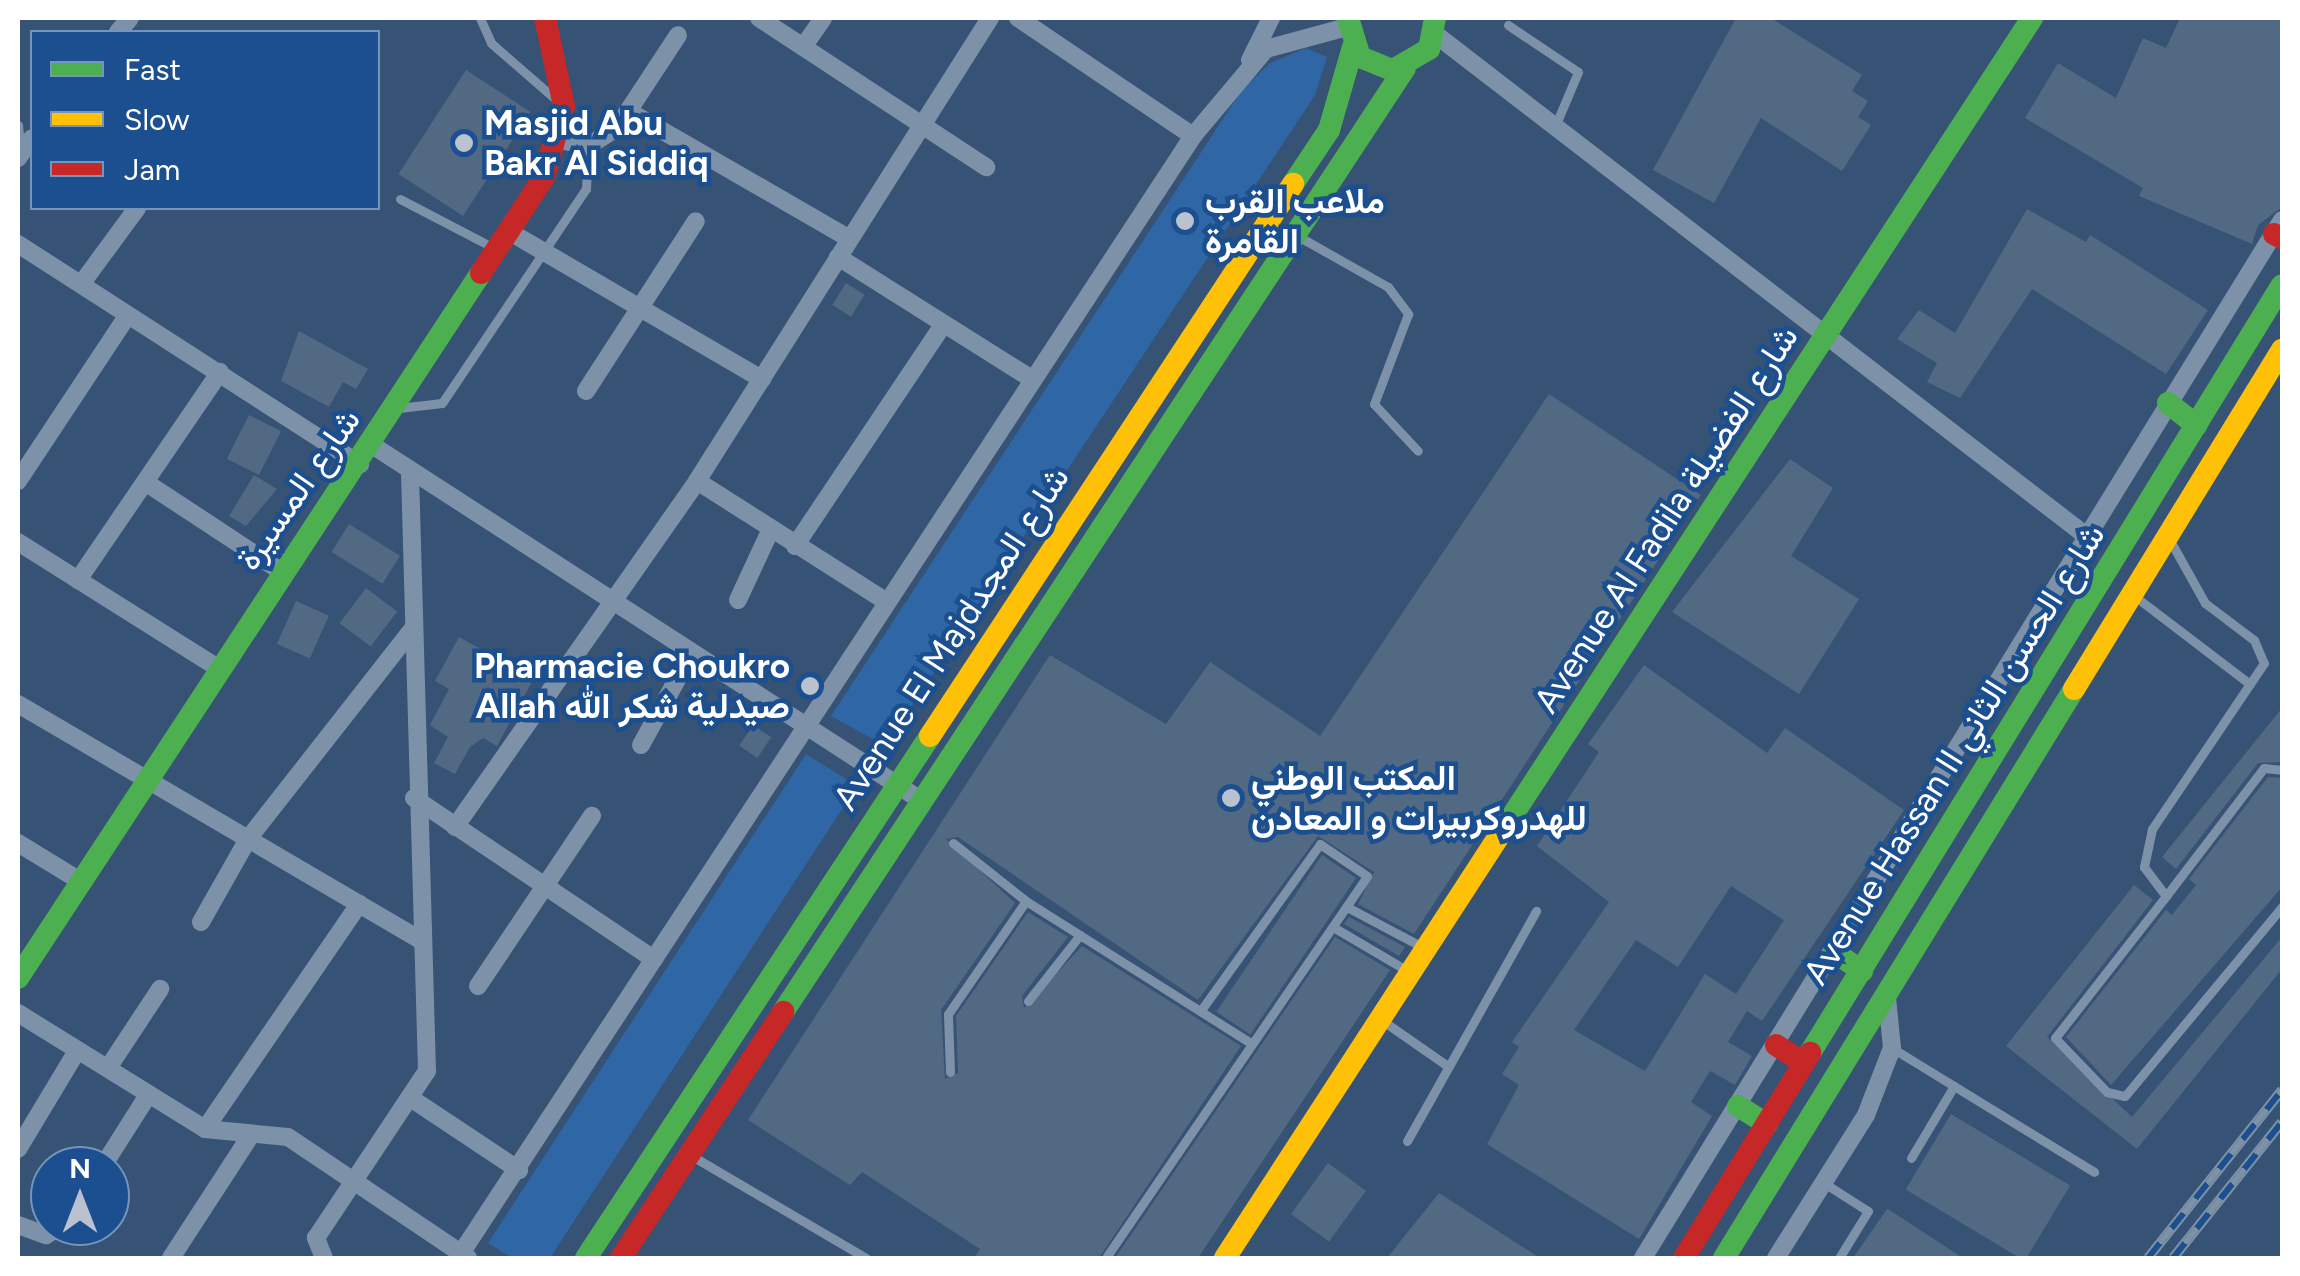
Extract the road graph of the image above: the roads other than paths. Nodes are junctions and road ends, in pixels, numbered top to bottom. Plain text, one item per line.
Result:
1 (480, 18) edge
2 (545, 18) edge
3 (759, 18) edge
4 (823, 18) edge
5 (990, 18) edge
6 (1018, 18) edge
7 (1271, 18) edge
8 (2032, 18) edge
9 (1508, 25) dead end
10 (1435, 26) edge
11 (1349, 30) edge
12 (678, 35) dead end
13 (803, 47) junction
14 (1404, 68) junction
15 (1245, 70) junction
16 (564, 106) junction
17 (630, 112) junction
18 (919, 124) junction
19 (1556, 124) junction
20 (18, 125) edge
21 (1193, 136) junction
22 (560, 140) junction
23 (588, 146) junction
24 (24, 149) edge
25 (986, 167) dead end
26 (400, 199) dead end
27 (137, 210) edge
28 (696, 222) dead end
29 (2280, 230) edge
30 (1290, 231) junction
31 (848, 238) junction
32 (504, 241) junction
33 (18, 244) edge
34 (542, 250) junction
35 (838, 256) junction
36 (82, 283) junction
37 (2282, 285) edge
38 (639, 308) junction
39 (128, 316) junction
40 (942, 326) junction
41 (1828, 334) junction
42 (2282, 350) edge
43 (220, 372) junction
44 (1030, 378) junction
45 (762, 380) junction
46 (586, 391) dead end
47 (2168, 404) junction
48 (396, 408) junction
49 (2196, 424) junction
50 (1418, 450) dead end
51 (366, 454) junction
52 (24, 456) edge
53 (410, 474) junction
54 (18, 481) edge
55 (697, 481) junction
56 (145, 482) junction
57 (770, 531) junction
58 (2085, 535) junction
59 (2168, 537) junction
60 (18, 542) edge
61 (795, 546) junction
62 (282, 572) junction
63 (78, 580) junction
64 (2136, 598) junction
65 (738, 600) dead end
66 (610, 601) junction
67 (886, 602) junction
68 (412, 630) junction
69 (691, 654) junction
70 (218, 668) junction
71 (2250, 684) junction
72 (18, 704) edge
73 (805, 728) junction
74 (641, 744) dead end
75 (2282, 770) edge
76 (146, 784) junction
77 (896, 786) junction
78 (414, 798) junction
79 (922, 802) junction
80 (592, 816) dead end
81 (455, 827) junction
82 (248, 839) junction
83 (952, 843) dead end
84 (18, 844) edge
85 (82, 882) junction
86 (542, 888) junction
87 (2166, 896) junction
88 (1026, 901) junction
89 (359, 904) junction
90 (1347, 907) junction
91 (2282, 907) edge
92 (1536, 911) dead end
93 (201, 922) dead end
94 (1333, 927) junction
95 (1080, 935) junction
96 (420, 940) junction
97 (1427, 949) junction
98 (1834, 952) junction
99 (654, 959) junction
100 (1862, 971) junction
101 (1411, 973) junction
102 (18, 978) edge
103 (478, 986) dead end
104 (160, 988) dead end
105 (1887, 998) junction
106 (1028, 1000) dead end
107 (1200, 1010) junction
108 (18, 1013) edge
109 (1381, 1020) junction
110 (1252, 1044) junction
111 (1776, 1046) junction
112 (1892, 1048) junction
113 (77, 1051) junction
114 (1804, 1063) junction
115 (1449, 1067) junction
116 (108, 1068) junction
117 (950, 1072) dead end
118 (1954, 1086) junction
119 (148, 1094) junction
120 (414, 1101) junction
121 (1738, 1106) junction
122 (1767, 1124) junction
123 (205, 1129) junction
124 (251, 1135) junction
125 (1407, 1141) dead end
126 (116, 1146) edge
127 (18, 1149) edge
128 (689, 1155) junction
129 (1912, 1158) dead end
130 (519, 1170) junction
131 (2094, 1172) dead end
132 (1824, 1182) junction
133 (358, 1183) junction
134 (181, 1255) edge
135 (1108, 1256) edge
136 (463, 1257) edge
137 (324, 1258) edge
138 (586, 1258) edge
139 (621, 1258) edge
140 (866, 1258) edge
141 (1225, 1258) edge
142 (1644, 1258) edge
143 (1684, 1258) edge
144 (1724, 1258) edge
145 (1776, 1258) edge
146 (1839, 1258) edge

1 - 16 lane
2 - 16 main road, شارع المسيرة
3 - 13 street
4 - 13 street
5 - 18 street
6 - 21 street
7 - 15 street
8 - 41 main road, Avenue Al Fadila شارع الفضيلة
9 - 19 lane
10 - 14 main road, Avenue El Majdشارع المجد
10 - 19 street
11 - 14 main road
11 - 15 street
11 - 77 main road, Avenue El Majdشارع المجد
12 - 17 street
13 - 18 street
14 - 30 main road, Avenue El Majdشارع المجد
15 - 21 street
16 - 22 main road, شارع المسيرة
17 - 23 street
17 - 31 street
18 - 25 street
18 - 31 street
19 - 41 street
20 - 24 lane
21 - 44 street
22 - 23 street
22 - 32 main road, شارع المسيرة
23 - 34 lane
26 - 32 lane
27 - 36 street
28 - 38 street
29 - 47 street
30 - 50 lane
30 - 79 main road, Avenue El Majdشارع المجد
31 - 35 street
32 - 34 street
32 - 48 main road, شارع المسيرة
33 - 36 street
34 - 38 street
34 - 48 lane
35 - 40 street
35 - 45 street
36 - 39 street
37 - 49 main road, Avenue Hassan II شارع الحسن الثاني
38 - 45 street
38 - 46 street
39 - 43 street
39 - 52 street
40 - 44 street
40 - 61 street
41 - 58 street
41 - 97 main road, Avenue Al Fadila شارع الفضيلة
42 - 59 main road, Avenue Hassan II شارع الحسن الثاني
43 - 51 street
43 - 56 street
44 - 67 street
45 - 55 street
47 - 49 main road
47 - 58 street
48 - 51 main road, شارع المسيرة
49 - 100 main road, Avenue Hassan II شارع الحسن الثاني
51 - 53 street
51 - 62 main road, شارع المسيرة
52 - 54 street
53 - 66 street
53 - 68 street
55 - 57 street
55 - 66 street
56 - 62 street
56 - 63 street
57 - 61 street
57 - 65 street
58 - 98 street
59 - 64 main road, Avenue Hassan II شارع الحسن الثاني
59 - 71 lane
60 - 63 street
61 - 67 street
62 - 70 main road, شارع المسيرة
63 - 70 street
64 - 71 lane
64 - 105 main road, Avenue Hassan II شارع الحسن الثاني
66 - 69 street
66 - 81 street
67 - 73 street
68 - 78 street
68 - 82 street
69 - 73 street
69 - 74 street
70 - 76 main road, شارع المسيرة
71 - 87 lane
72 - 76 street
73 - 77 street
73 - 99 street
75 - 87 lane
76 - 82 street
76 - 85 main road, شارع المسيرة
77 - 79 street
77 - 138 main road, Avenue El Majdشارع المجد
78 - 81 street
78 - 96 street
79 - 128 main road, Avenue El Majdشارع المجد
80 - 86 street
81 - 86 street
82 - 89 street
82 - 93 street
83 - 88 lane
84 - 85 street
85 - 102 main road, شارع المسيرة
86 - 99 street
86 - 103 street
87 - 91 lane
88 - 95 lane
88 - 117 lane
89 - 96 street
89 - 123 street
90 - 94 lane
90 - 97 lane
90 - 107 lane
92 - 115 lane
94 - 101 lane
94 - 110 lane
95 - 106 lane
95 - 107 lane
96 - 120 street
97 - 101 main road, Avenue Al Fadila شارع الفضيلة
98 - 100 main road
98 - 111 street
99 - 130 street
100 - 114 main road, Avenue Hassan II شارع الحسن الثاني
101 - 109 main road, Avenue Al Fadila شارع الفضيلة
104 - 116 street
105 - 112 street
105 - 144 main road, Avenue Hassan II شارع الحسن الثاني
107 - 110 lane
108 - 113 street
109 - 115 lane
109 - 141 main road, Avenue Al Fadila شارع الفضيلة
110 - 135 lane
111 - 114 main road
111 - 121 street
112 - 118 lane
112 - 132 street
113 - 116 street
113 - 127 street
114 - 122 main road, Avenue Hassan II شارع الحسن الثاني
115 - 125 lane
116 - 119 street
118 - 129 lane
118 - 131 lane
119 - 123 street
119 - 126 street
120 - 130 street
120 - 133 street
121 - 122 main road
121 - 142 street
122 - 143 main road, Avenue Hassan II شارع الحسن الثاني
123 - 124 street
124 - 133 street
124 - 134 street
128 - 139 main road, Avenue El Majdشارع المجد
128 - 140 lane
130 - 136 street
132 - 145 street
132 - 146 lane
133 - 136 street
133 - 137 street

